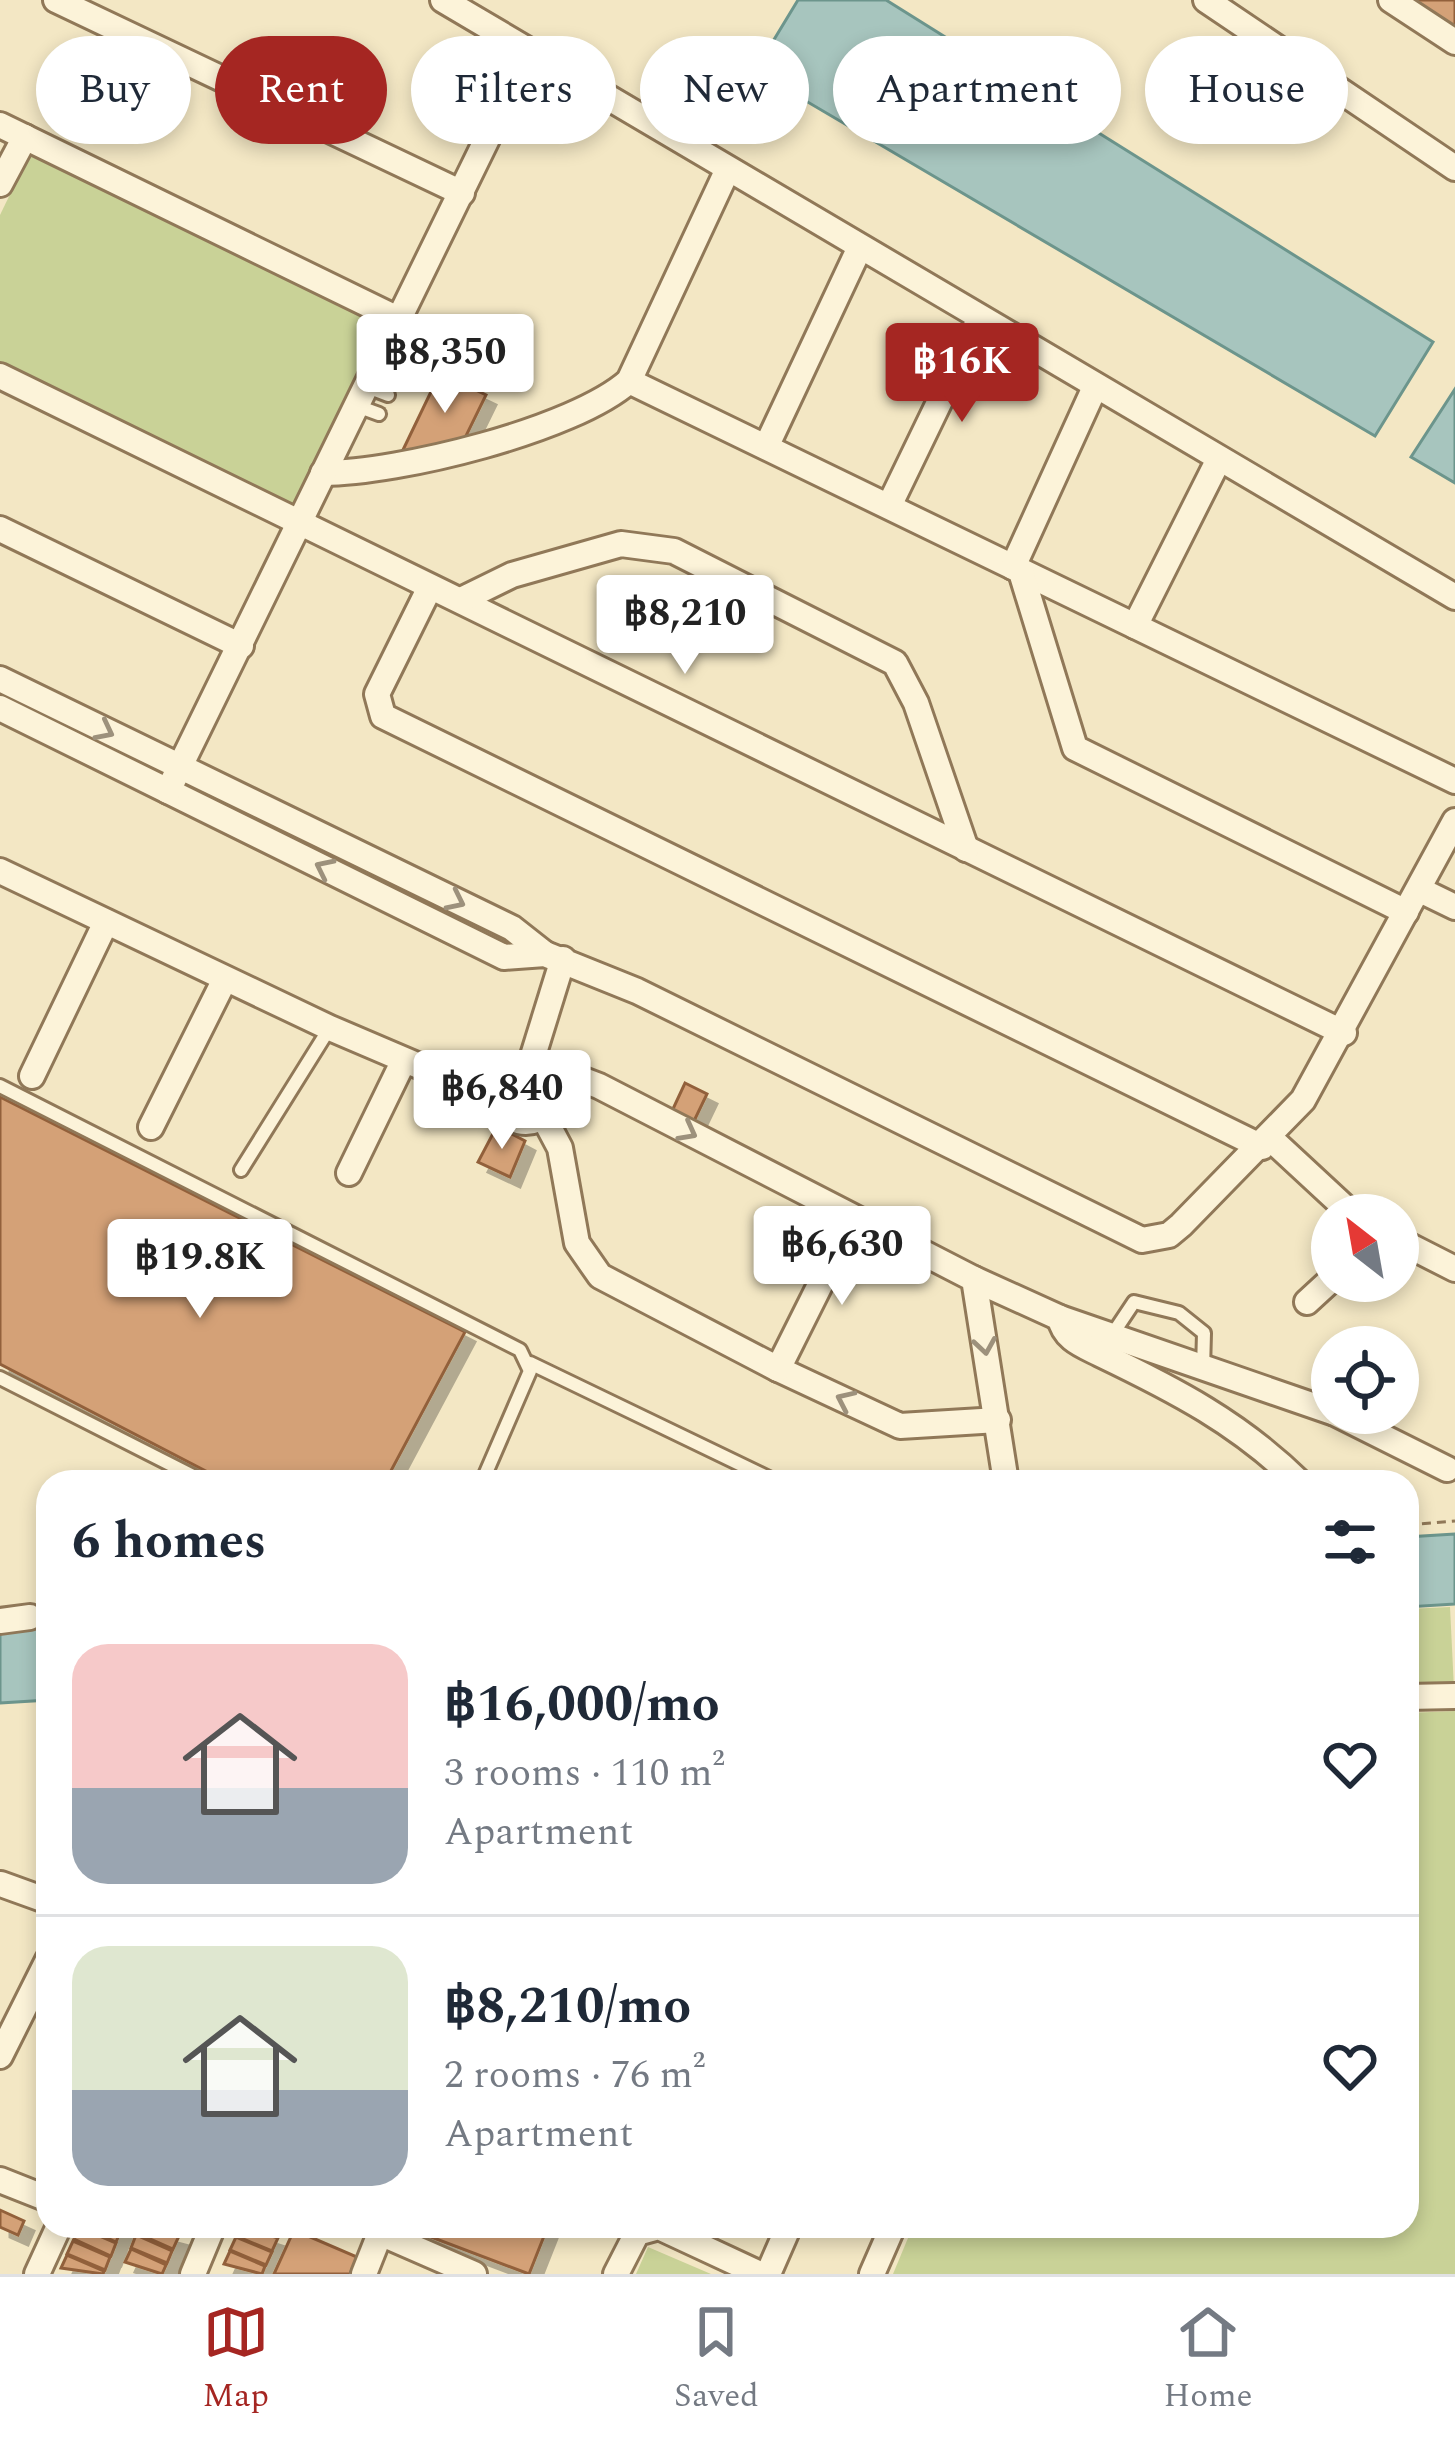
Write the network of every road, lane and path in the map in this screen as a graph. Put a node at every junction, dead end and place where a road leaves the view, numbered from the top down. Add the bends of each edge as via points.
1 (56, 0) edge
2 (442, 0) edge
3 (1206, 0) edge
4 (1391, 0) edge
5 (504, 36) edge
6 (1455, 42) edge
7 (616, 103) edge
8 (0, 125) edge
9 (25, 137) junction
10 (485, 144) edge
11 (1455, 168) edge
12 (728, 171) junction
13 (0, 184) edge
14 (462, 193) junction
15 (860, 247) junction
16 (400, 320) junction
17 (979, 320) junction
18 (0, 376) edge
19 (629, 381) junction
20 (1095, 387) junction
21 (767, 445) junction
22 (1219, 459) junction
23 (323, 473) junction
24 (890, 504) junction
25 (301, 519) junction
26 (0, 529) edge
27 (1017, 570) junction
28 (430, 586) junction
29 (1455, 597) edge
30 (461, 600) junction
31 (1136, 626) junction
32 (241, 646) junction
33 (0, 679) edge
34 (0, 708) edge
35 (174, 780) junction
36 (1455, 781) edge
37 (1455, 821) edge
38 (966, 849) junction
39 (0, 871) edge
40 (1420, 890) junction
41 (1455, 907) edge
42 (1406, 912) junction
43 (106, 922) junction
44 (554, 957) junction
45 (225, 979) junction
46 (330, 1028) junction
47 (1344, 1033) junction
48 (403, 1062) junction
49 (536, 1075) junction
50 (32, 1076) dead end
51 (0, 1086) edge
52 (501, 1101) junction
53 (543, 1116) junction
54 (151, 1127) dead end
55 (1266, 1143) junction
56 (241, 1170) dead end
57 (349, 1173) dead end
58 (1328, 1194) edge
59 (853, 1219) junction
60 (1419, 1251) edge
61 (1455, 1269) edge
62 (974, 1279) junction
63 (1311, 1298) edge
64 (1307, 1302) dead end
65 (1060, 1318) junction
66 (1111, 1336) junction
67 (530, 1364) junction
68 (1203, 1369) junction
69 (778, 1370) junction
70 (0, 1378) edge
71 (1311, 1405) edge
72 (998, 1420) junction
73 (1377, 1434) edge
74 (1447, 1469) dead end
75 (181, 1470) edge
76 (487, 1470) edge
77 (751, 1470) edge
78 (1004, 1470) edge
79 (1285, 1470) edge
80 (1455, 1521) edge
81 (1419, 1524) edge
82 (30, 1617) dead end
83 (0, 1621) edge
84 (1455, 1696) edge
85 (1419, 1697) edge
86 (1, 1884) edge
87 (36, 1897) edge
88 (36, 1984) edge
89 (0, 2056) edge
90 (0, 2180) edge
91 (36, 2194) edge
92 (54, 2238) edge
93 (208, 2238) edge
94 (379, 2238) edge
95 (399, 2238) edge
96 (636, 2238) edge
97 (707, 2238) edge
98 (783, 2238) edge
99 (888, 2238) edge
100 (37, 2274) edge
101 (193, 2274) edge
102 (364, 2274) edge
103 (474, 2274) edge
104 (616, 2274) edge
105 (764, 2274) edge
106 (872, 2274) edge

1 - 14 street
2 - 5 street
3 - 11 street
4 - 6 street
7 - 12 street
8 - 9 street
9 - 13 street
9 - 16 street
10 - 14 street
12 - 15 street
12 - 19 street
14 - 16 street
15 - 17 street
15 - 21 street
16 - 23 street via 373,401
17 - 20 street
17 - 24 street
18 - 25 street
19 - 21 street
19 - 23 street via 553,420 399,468
20 - 22 street
20 - 27 street
21 - 24 street
22 - 29 street
22 - 31 street
23 - 25 street
24 - 27 street
25 - 28 street
25 - 32 street
26 - 32 street
27 - 31 street
27 - 42 street via 1075,748
28 - 30 street
28 - 55 street via 377,694 383,716
30 - 38 street
30 - 38 street via 512,575 621,544 674,551 895,663
31 - 36 street
32 - 35 street
33 -> 35 street
34 - 35 street
35 - 44 street via 504,957
37 - 40 street
38 - 47 street
39 - 43 street
40 - 41 street
40 - 42 street
42 - 47 street
43 - 45 street
43 - 50 street
44 - 49 street
44 - 55 street via 1142,1240 1169,1235
45 - 46 street
45 - 54 street
46 - 48 street
46 - 56 lane
47 - 55 street
48 - 52 street
48 - 57 street
49 - 52 street via 508,1080
49 - 53 street via 551,1093
49 -> 59 street via 587,1080
51 - 67 lane via 514,1344
52 - 53 street via 521,1122
53 - 69 street via 560,1148 574,1231 589,1265
55 - 58 street
59 - 62 street
59 - 69 street
60 - 61 street
62 - 65 street
62 -> 72 street
63 - 64 street
65 - 66 street
65 - 79 street via 1073,1340 1224,1418
66 - 68 street
66 - 68 lane via 1134,1302 1166,1308 1204,1333
67 - 76 lane
67 - 77 lane
68 - 71 street
72 -> 69 street via 900,1426
70 - 75 lane
72 - 78 street
73 - 74 street
80 - 81 path
82 - 83 street
84 - 85 street
86 - 87 street
88 - 89 street
90 - 91 street
92 - 100 street
93 - 101 street
94 - 102 street
95 - 103 street
96 - 104 street
97 - 105 street
98 - 105 street
99 - 106 street

